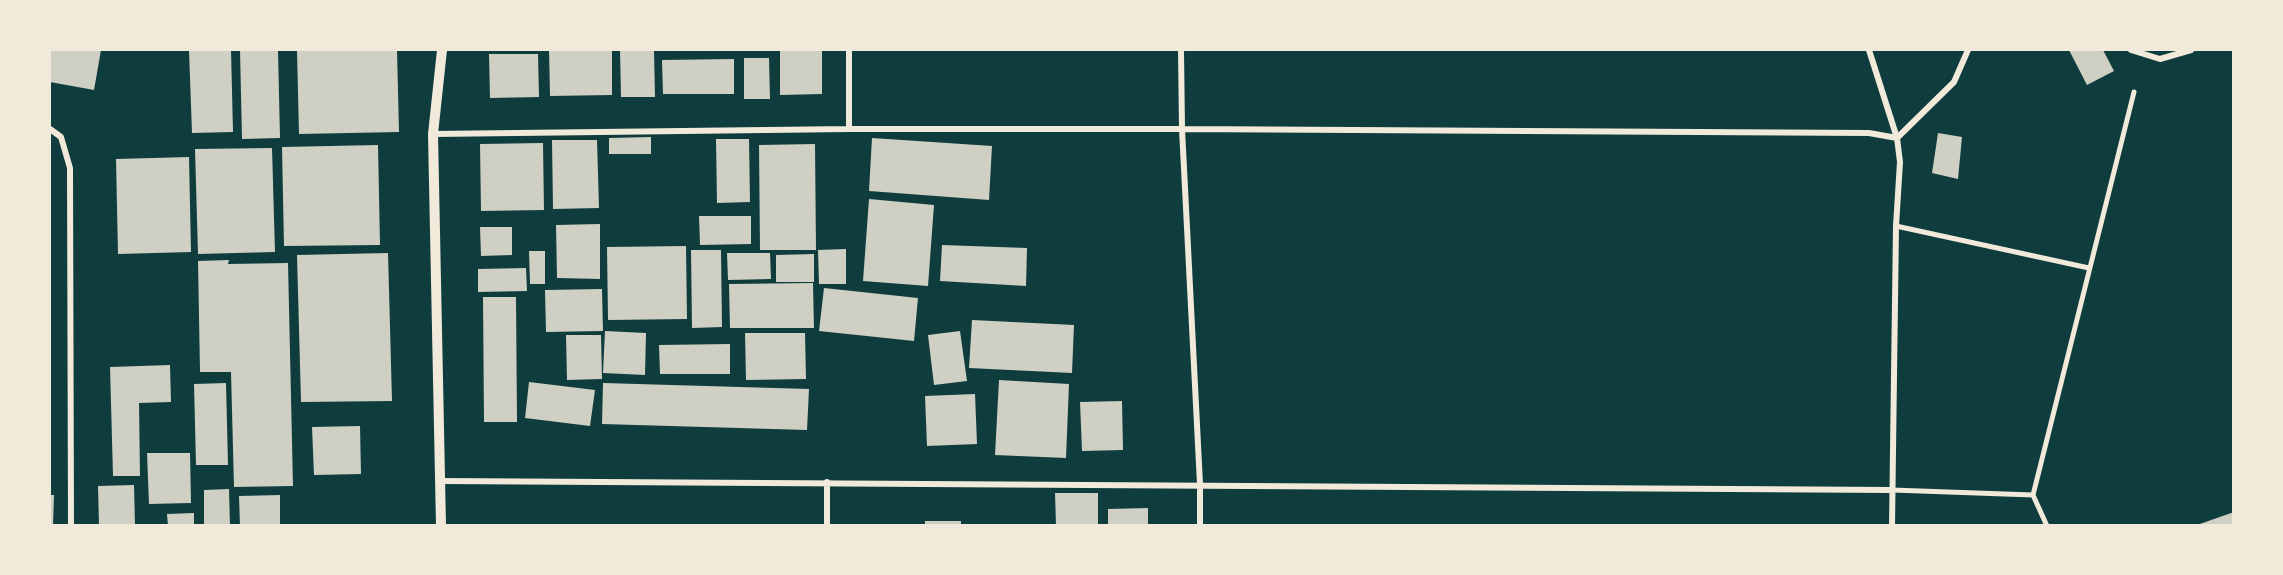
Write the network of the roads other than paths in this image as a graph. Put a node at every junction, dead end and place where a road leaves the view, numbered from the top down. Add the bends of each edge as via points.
1 (442, 50) edge
2 (849, 50) edge
3 (1181, 50) edge
4 (1869, 50) edge
5 (1968, 50) edge
6 (2131, 50) edge
7 (2191, 50) edge
8 (2134, 92) dead end
9 (50, 129) edge
10 (849, 129) junction
11 (1182, 129) junction
12 (434, 134) junction
13 (1898, 138) junction
14 (1896, 226) junction
15 (2089, 268) junction
16 (441, 481) junction
17 (827, 482) junction
18 (1200, 484) junction
19 (1892, 490) junction
20 (2033, 495) junction
21 (71, 525) edge
22 (441, 525) edge
23 (827, 525) edge
24 (1200, 525) edge
25 (1892, 525) edge
26 (2047, 525) edge

1 - 12 street
2 - 10 street
3 - 11 street
4 - 13 street
5 - 13 street via 1954,82
6 - 7 street via 2160,59
8 - 15 street
9 - 21 street via 61,137 70,168
10 - 11 street
10 - 12 street
11 - 13 street via 1857,132
11 - 18 street
12 - 16 street
13 - 14 street
14 - 15 street
14 - 19 street
15 - 20 street
16 - 17 street
16 - 22 street
17 - 18 street
17 - 23 street
18 - 19 street
18 - 24 street
19 - 20 street
19 - 25 street
20 - 26 street

